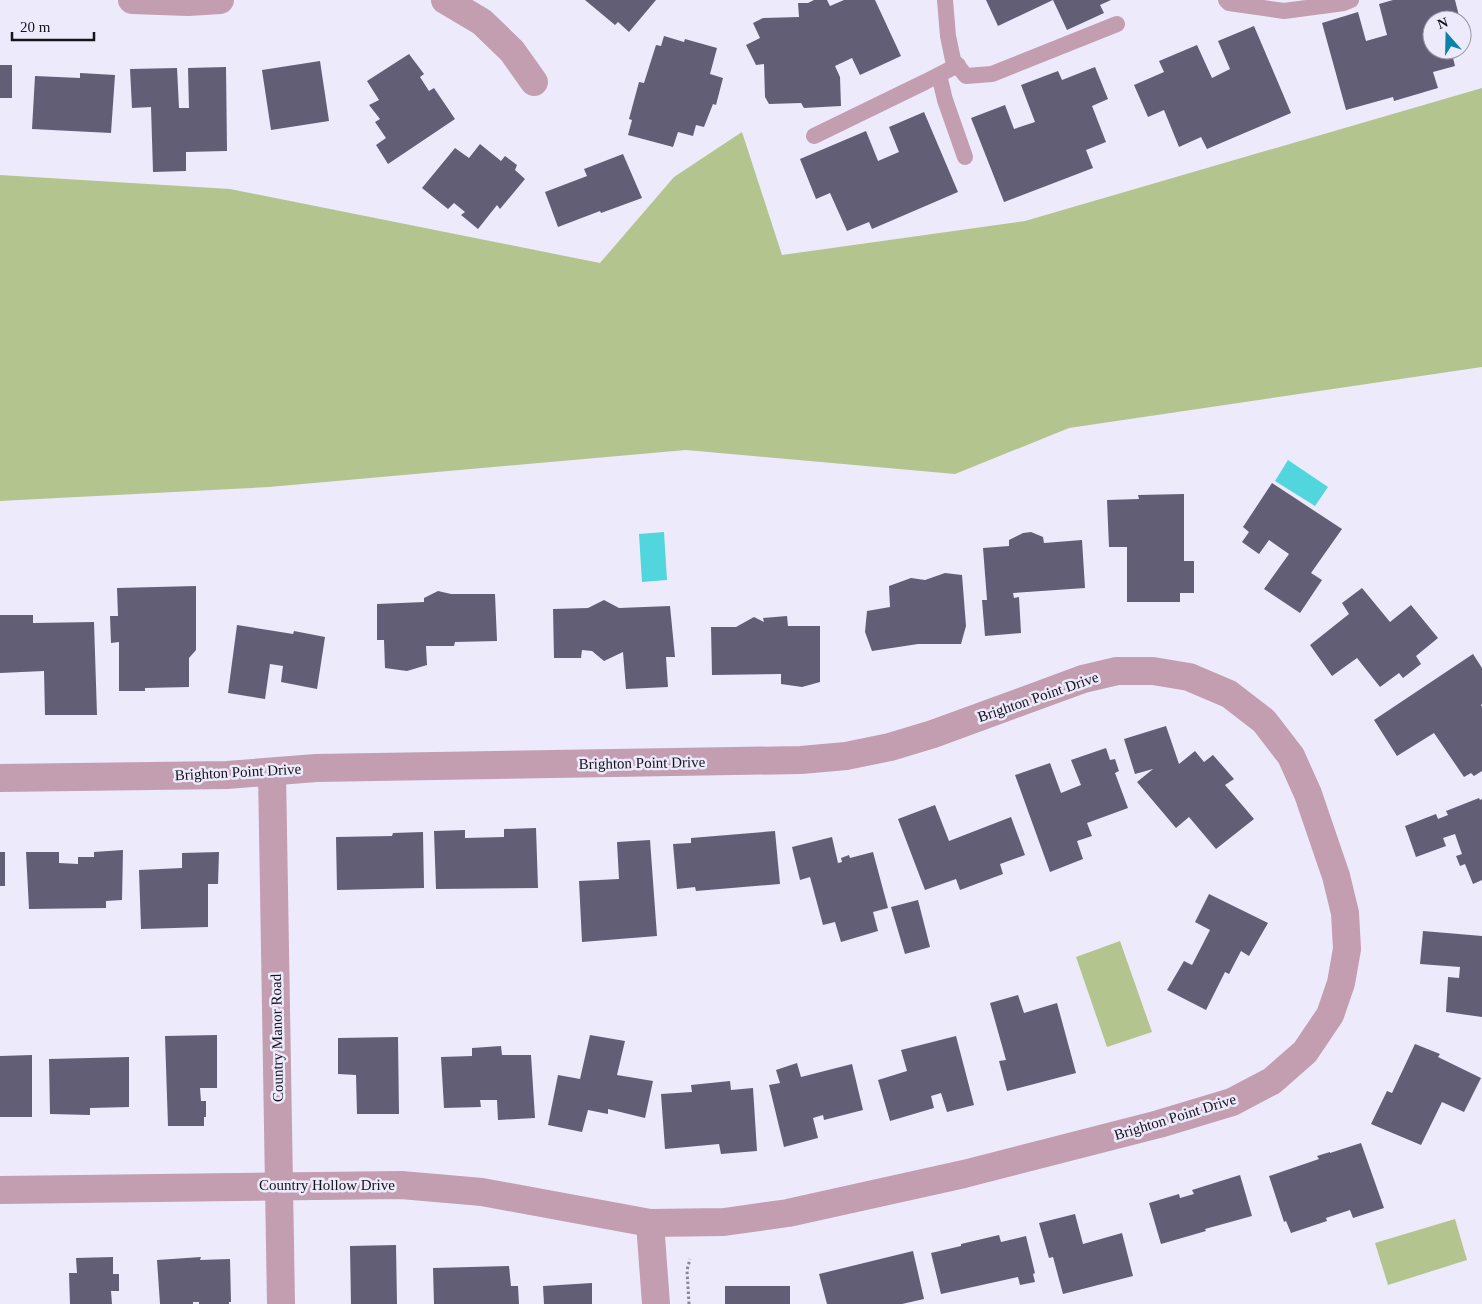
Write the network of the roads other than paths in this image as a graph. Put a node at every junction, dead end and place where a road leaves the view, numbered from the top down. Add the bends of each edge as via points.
1 (132, 0) edge
2 (220, 0) edge
3 (445, 0) edge
4 (946, 0) edge
5 (1226, 0) edge
6 (1351, 0) edge
7 (1117, 24) dead end
8 (958, 65) junction
9 (939, 75) junction
10 (534, 82) dead end
11 (814, 136) dead end
12 (965, 157) dead end
13 (272, 772) junction
14 (0, 778) edge
15 (279, 1186) junction
16 (0, 1190) edge
17 (650, 1224) junction
18 (281, 1304) edge
19 (656, 1304) edge

1 - 2 street
3 - 10 street via 482,22 512,50
4 - 8 lane via 948,36 953,60
5 - 6 lane via 1284,11
7 - 8 lane via 992,74 966,76
8 - 9 lane
9 - 11 lane
9 - 12 lane
13 - 14 street, Brighton Point Drive
13 - 15 street, Country Manor Road
13 - 17 street, Brighton Point Drive via 316,768 791,760 846,756 933,734 1083,679 1117,671 1153,671 1189,677 1229,694 1264,721 1290,756 1308,794 1336,876 1345,913 1347,949 1342,982 1330,1015 1305,1052 1272,1081 1232,1102 964,1174 788,1213 724,1222
15 - 16 street, Country Hollow Drive
15 - 17 street, Country Hollow Drive via 401,1185 482,1192
15 - 18 street, Country Manor Road
17 - 19 street

